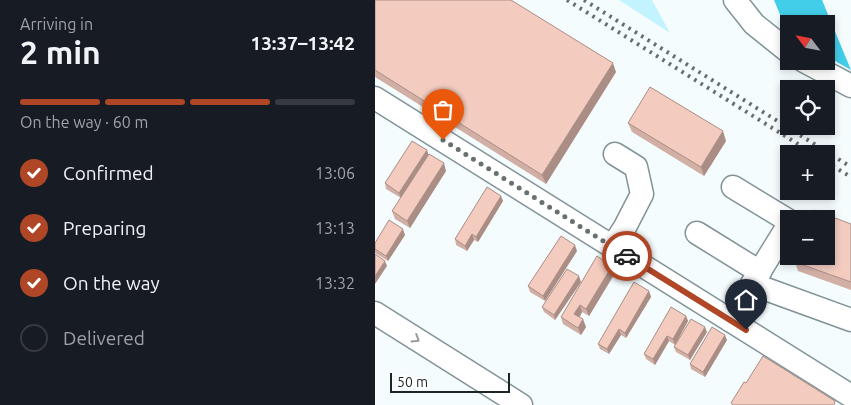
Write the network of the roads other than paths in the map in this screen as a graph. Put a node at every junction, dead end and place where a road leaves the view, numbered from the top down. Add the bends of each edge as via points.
1 (735, 0) edge
2 (780, 45) edge
3 (821, 70) edge
4 (851, 86) edge
5 (375, 98) edge
6 (615, 154) dead end
7 (733, 187) dead end
8 (780, 216) edge
9 (697, 233) dead end
10 (780, 237) edge
11 (612, 247) junction
12 (756, 278) junction
13 (375, 313) edge
14 (851, 320) edge
15 (731, 321) junction
16 (851, 396) edge
17 (521, 405) edge

1 - 2 street via 754,24
3 - 4 street
5 - 11 street
6 - 11 street via 636,166 642,194
7 - 8 street
9 - 12 street
10 - 12 street
11 - 15 street
12 - 14 street
12 - 15 street
13 -> 17 street
15 - 16 street

